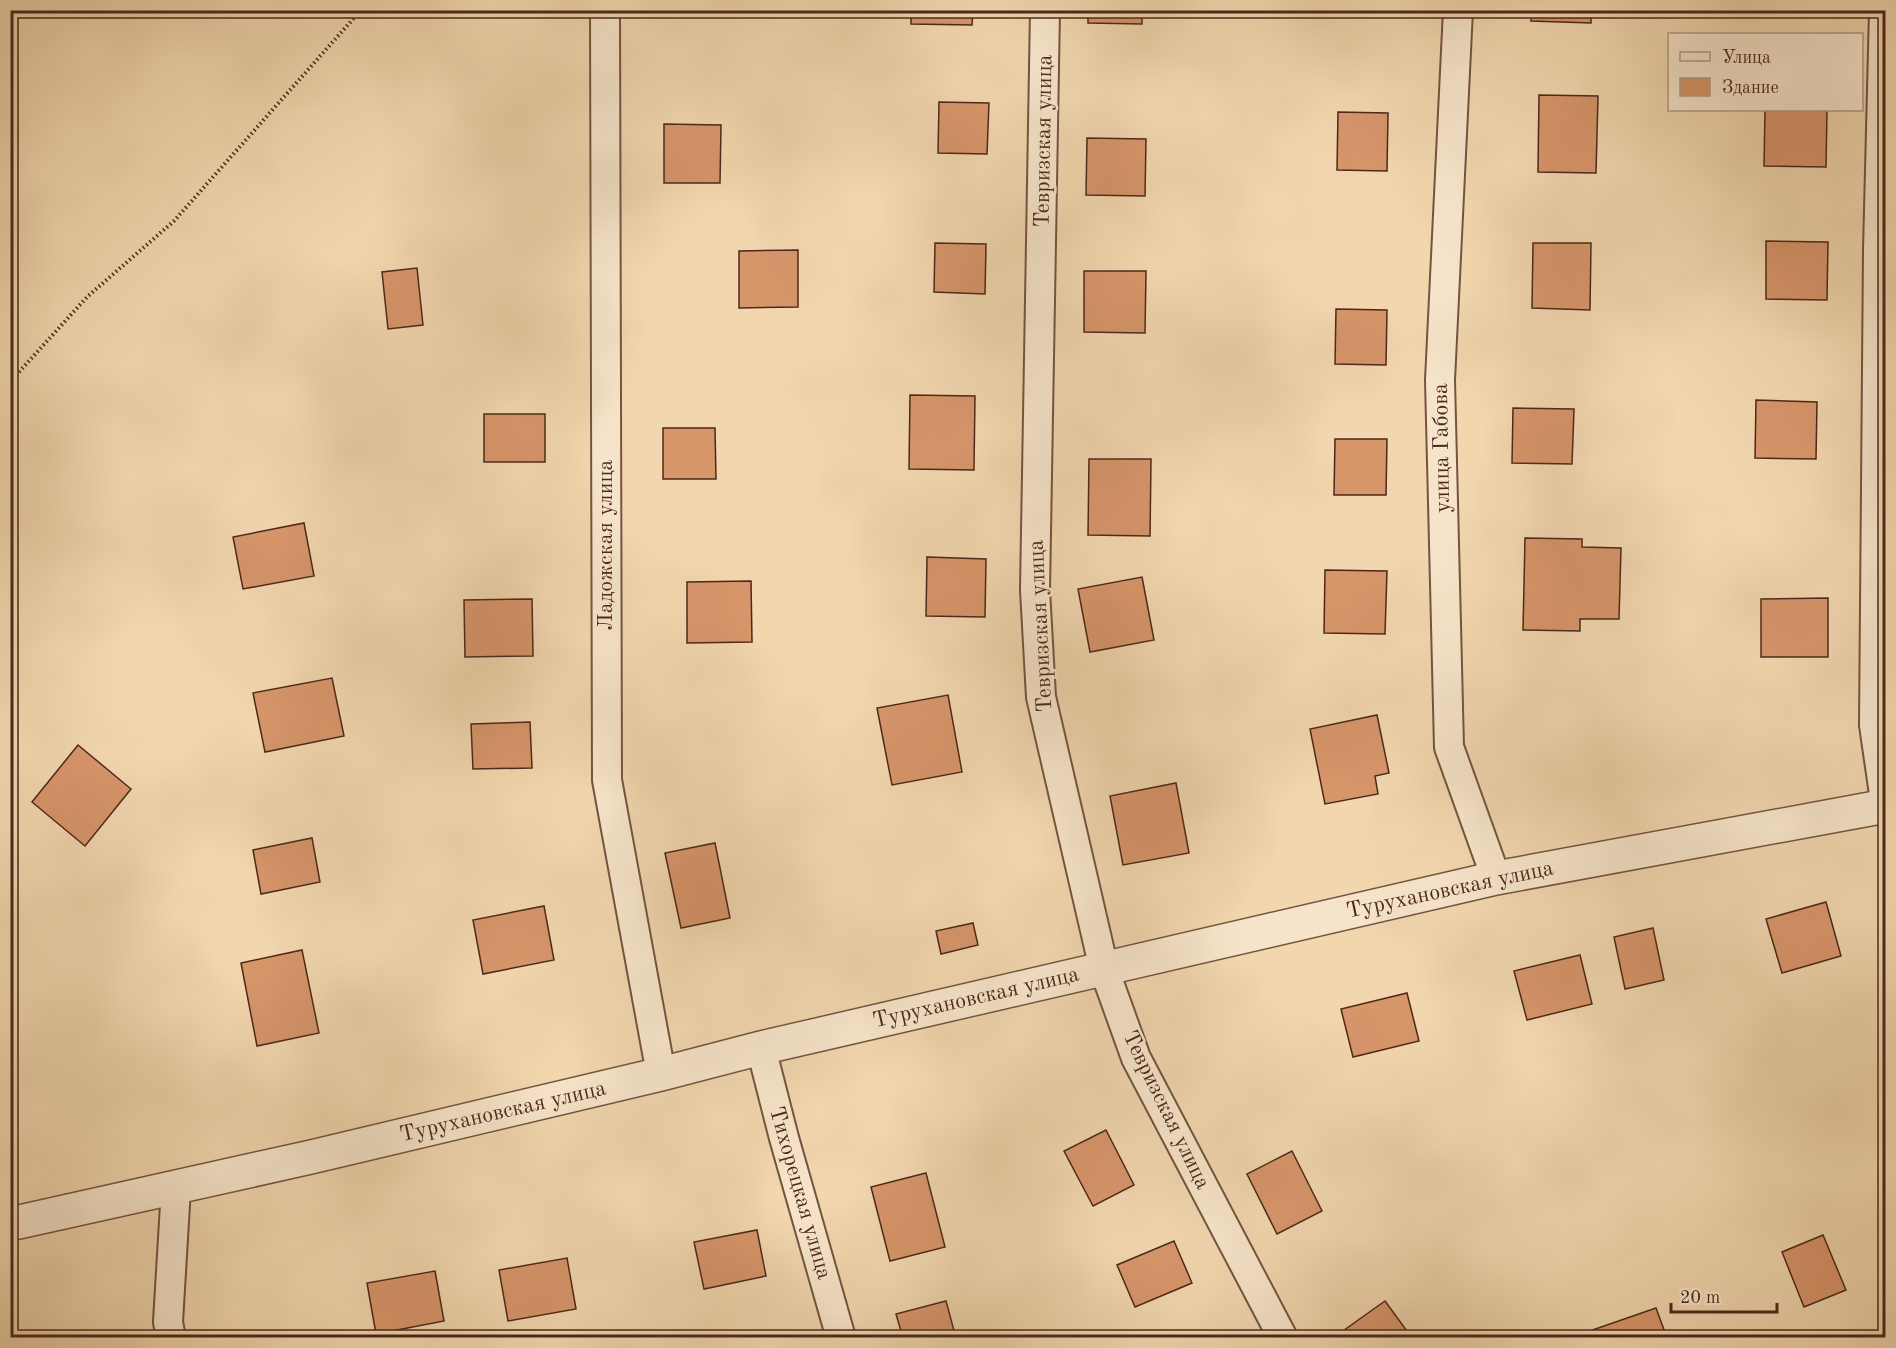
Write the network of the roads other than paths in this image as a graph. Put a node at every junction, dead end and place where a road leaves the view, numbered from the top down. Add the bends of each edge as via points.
1 (605, 10) edge
2 (1046, 10) edge
3 (1458, 10) edge
4 (1884, 10) edge
5 (1885, 807) edge
6 (1496, 878) junction
7 (1104, 969) junction
8 (760, 1048) junction
9 (661, 1074) junction
10 (176, 1188) junction
11 (10, 1224) edge
12 (171, 1338) edge
13 (841, 1338) edge
14 (1282, 1338) edge

1 - 9 street, Ладожская улица via 607,780
2 - 7 street, Тевризская улица via 1035,590 1041,697
3 - 6 street, улица Габова via 1440,380 1449,747
4 - 5 street via 1874,724
5 - 6 street, Турухановская улица
6 - 7 street, Турухановская улица
7 - 8 street, Турухановская улица
7 - 14 street, Тевризская улица via 1136,1058
8 - 9 street, Турухановская улица
8 - 13 street, Тихорецкая улица
9 - 10 street, Турухановская улица
10 - 11 street, Турухановская улица
10 - 12 street via 168,1322

